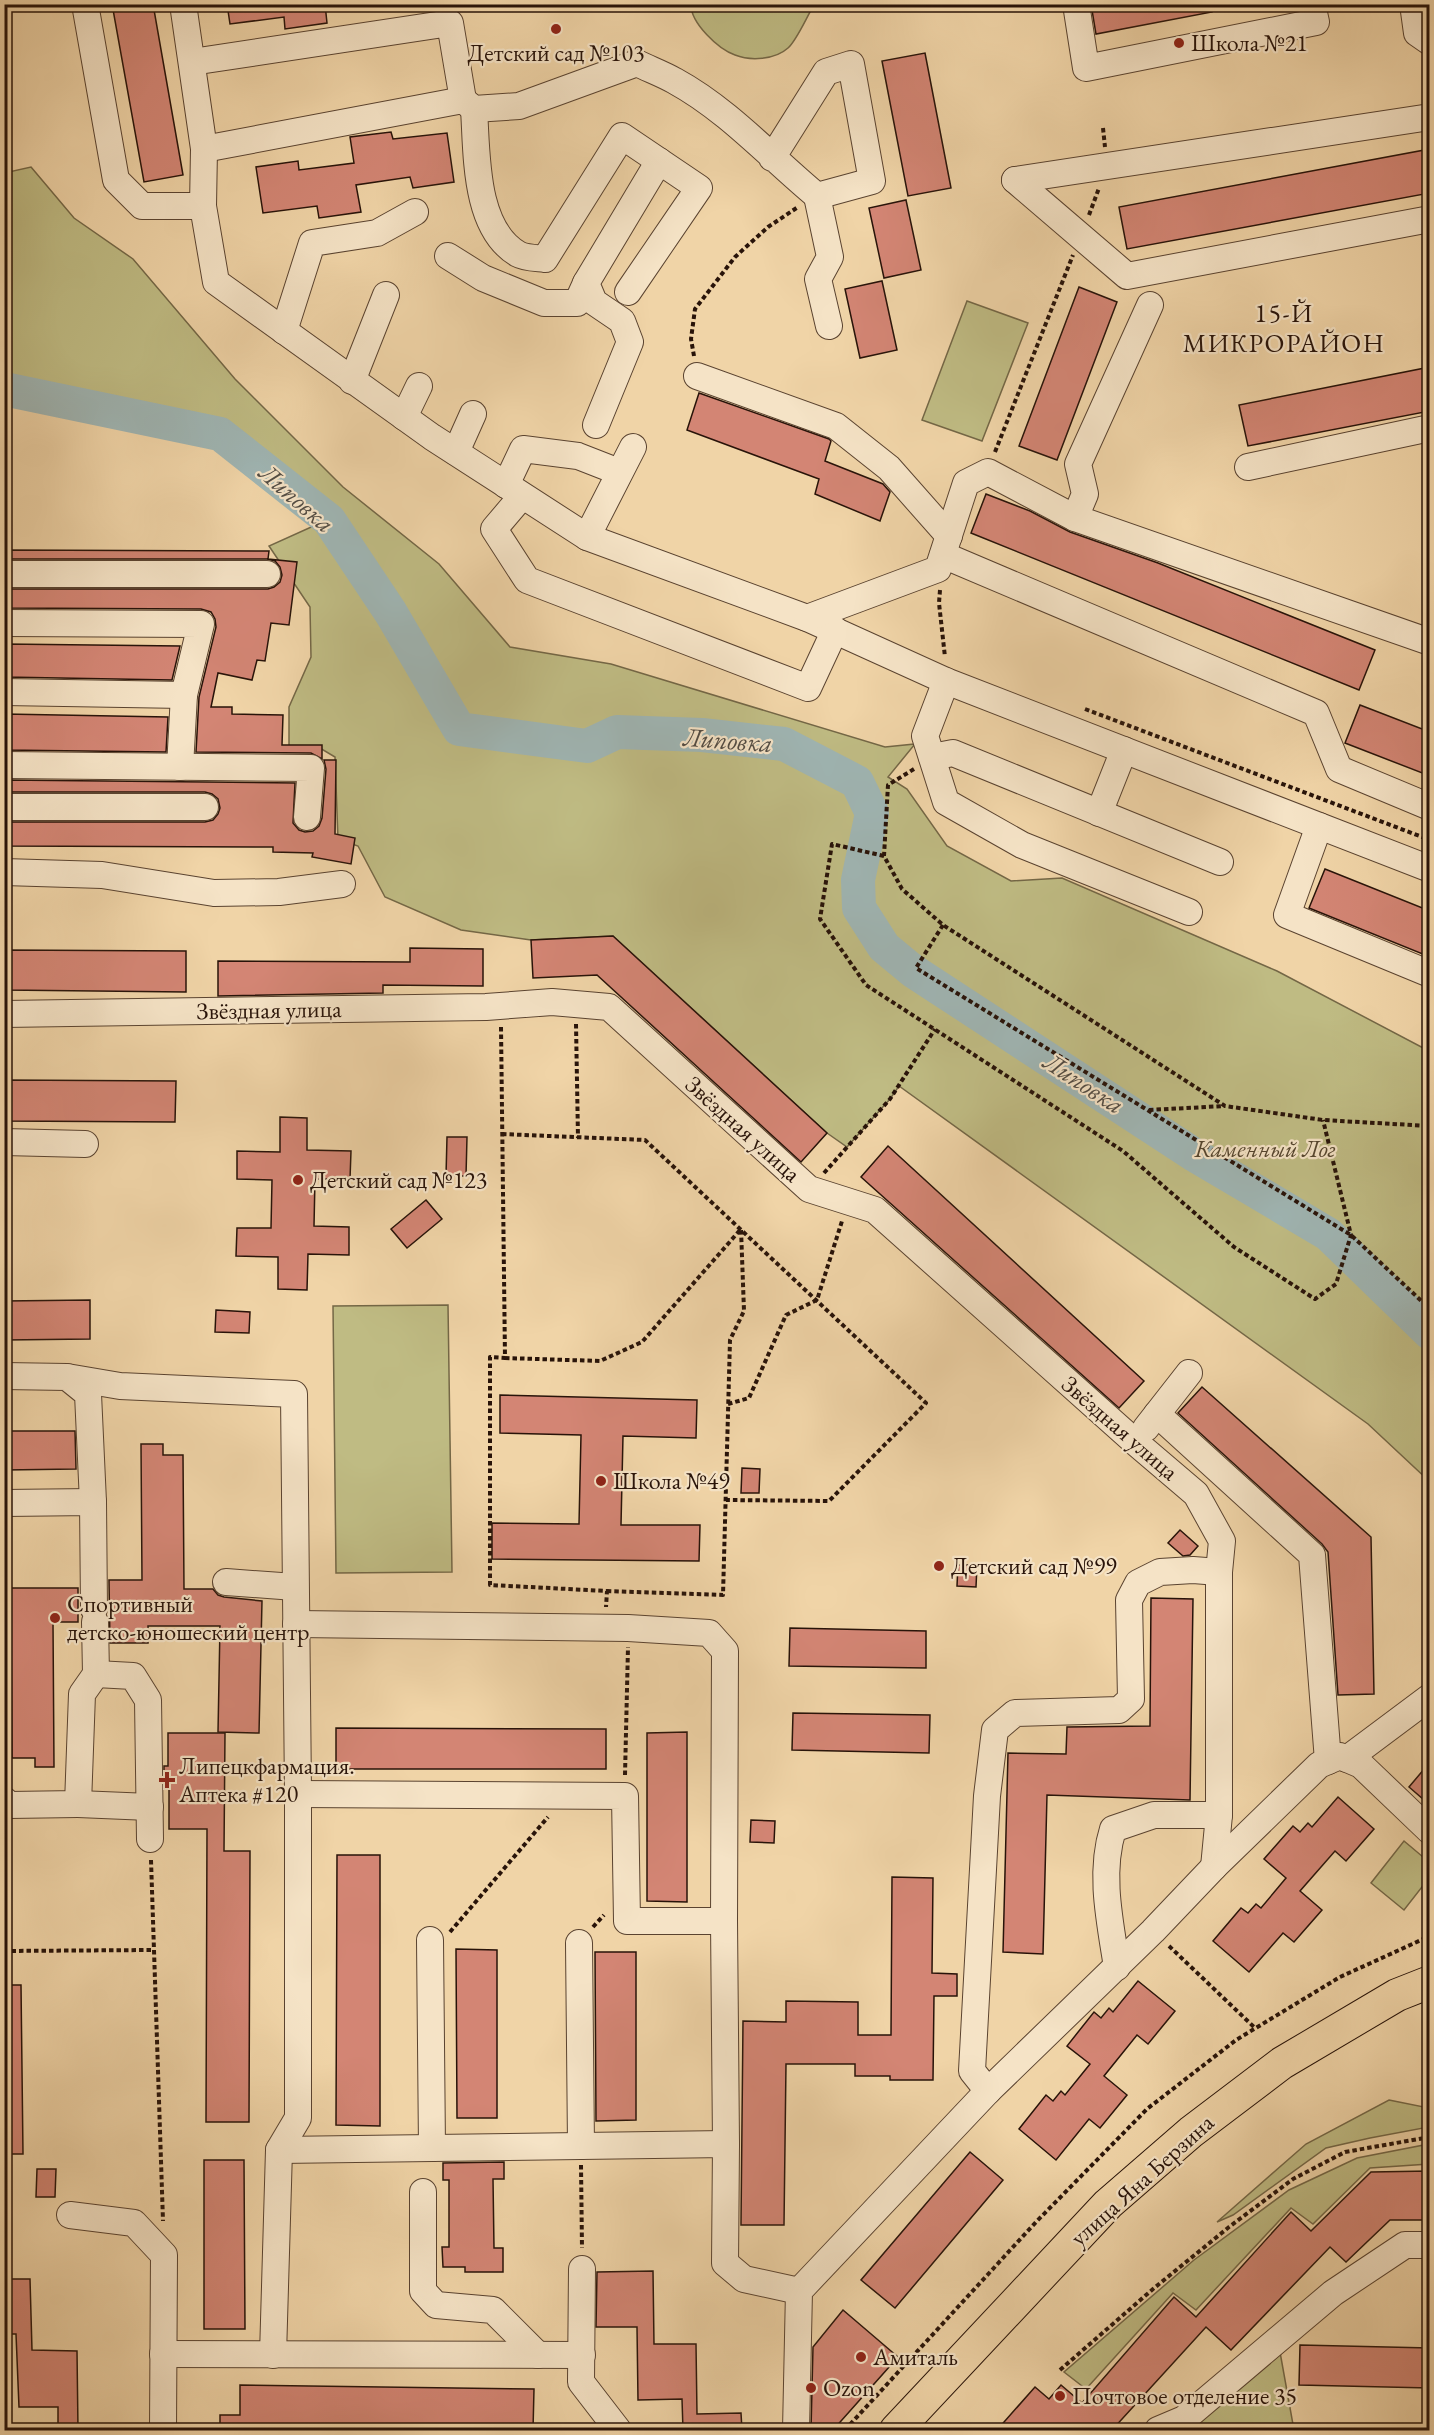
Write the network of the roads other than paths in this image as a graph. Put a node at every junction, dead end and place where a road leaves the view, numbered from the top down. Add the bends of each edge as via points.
1 (85, 4) edge
2 (183, 4) edge
3 (1076, 4) edge
4 (1312, 4) edge
5 (1413, 4) edge
6 (448, 14) edge
7 (1430, 42) edge
8 (192, 62) junction
9 (468, 105) junction
10 (1430, 117) edge
11 (204, 149) junction
12 (772, 158) junction
13 (659, 161) junction
14 (817, 196) junction
15 (203, 206) junction
16 (415, 212) dead end
17 (1430, 219) edge
18 (448, 255) dead end
19 (586, 283) junction
20 (628, 292) dead end
21 (386, 295) dead end
22 (1150, 306) dead end
23 (829, 326) dead end
24 (284, 331) junction
25 (697, 376) road end
26 (352, 381) junction
27 (419, 386) dead end
28 (473, 414) dead end
29 (404, 417) junction
30 (596, 425) dead end
31 (1430, 428) edge
32 (633, 447) dead end
33 (456, 452) junction
34 (1248, 467) dead end
35 (619, 472) junction
36 (514, 491) junction
37 (1075, 518) junction
38 (587, 537) junction
39 (946, 545) junction
40 (4, 574) edge
41 (267, 574) dead end
42 (807, 618) junction
43 (4, 623) edge
44 (834, 630) junction
45 (1430, 642) edge
46 (951, 670) junction
47 (4, 692) edge
48 (184, 695) junction
49 (1124, 750) junction
50 (932, 757) junction
51 (4, 765) edge
52 (180, 766) junction
53 (4, 807) edge
54 (205, 807) dead end
55 (1430, 807) edge
56 (1099, 813) junction
57 (308, 817) dead end
58 (1319, 826) junction
59 (1220, 862) dead end
60 (1430, 869) edge
61 (4, 873) edge
62 (342, 884) dead end
63 (1189, 912) dead end
64 (1430, 974) edge
65 (4, 1014) edge
66 (4, 1142) edge
67 (85, 1144) dead end
68 (1189, 1373) dead end
69 (4, 1376) edge
70 (67, 1377) junction
71 (1157, 1414) junction
72 (1135, 1442) junction
73 (93, 1502) junction
74 (4, 1503) edge
75 (1219, 1572) junction
76 (226, 1582) dead end
77 (295, 1587) junction
78 (296, 1624) junction
79 (96, 1674) junction
80 (1430, 1697) edge
81 (1337, 1760) junction
82 (298, 1794) junction
83 (4, 1800) edge
84 (78, 1804) junction
85 (150, 1807) junction
86 (1219, 1815) junction
87 (1430, 1831) edge
88 (150, 1839) road end
89 (1214, 1867) junction
90 (724, 1921) junction
91 (579, 1943) dead end
92 (430, 1948) road end
93 (1117, 1967) junction
94 (1430, 1982) edge
95 (988, 2091) junction
96 (726, 2144) junction
97 (581, 2146) junction
98 (432, 2148) junction
99 (279, 2150) junction
100 (423, 2192) dead end
101 (70, 2215) dead end
102 (1430, 2245) edge
103 (582, 2269) road end
104 (799, 2291) junction
105 (163, 2354) junction
106 (273, 2355) junction
107 (538, 2355) junction
108 (582, 2355) junction
109 (908, 2426) edge
110 (163, 2430) edge
111 (618, 2430) edge
112 (796, 2430) edge
113 (1158, 2430) edge

1 - 15 street via 116,180 142,206
2 - 8 street
3 - 4 street via 1086,68 1316,22
5 - 7 street via 1417,33
6 - 8 street
6 - 9 street
8 - 11 street
9 - 11 street
9 - 12 street via 519,106 637,63 675,81 718,110
9 - 13 street via 480,193 498,237 519,255 545,259 622,136
10 - 17 street via 1015,180 1127,276
11 - 15 street
12 - 14 street
12 - 14 street via 826,72 851,64 872,181
13 - 19 street
13 - 20 street via 699,188
14 - 23 street via 830,257 818,279
15 - 24 street via 216,282
16 - 24 street via 377,233 312,243
18 - 19 street via 483,278 544,303 577,303
19 - 30 street via 594,302 622,321 630,342
21 - 26 street
22 - 37 street via 1078,464 1085,494
24 - 26 street
25 - 39 street via 836,426 889,468
26 - 29 street
27 - 29 street
28 - 33 street
29 - 33 street
31 - 34 street
32 - 35 street
33 - 36 street
35 - 36 street via 578,456 523,449
35 - 38 street
36 - 38 street
36 - 44 street via 494,529 527,580 808,688
37 - 39 street via 988,472 966,483
37 - 45 street
38 - 42 street
39 - 42 street via 938,569
39 - 55 street via 1316,713 1339,769
40 - 41 street
42 - 44 street
43 - 48 street via 201,624
44 - 46 street
46 - 49 street
46 - 50 street via 925,736
47 - 48 street
48 - 52 street
49 - 56 street
49 - 58 street
50 - 56 street via 953,753
50 - 63 street via 946,802 1022,845
51 - 52 street
52 - 57 street via 311,768
53 - 54 street
56 - 59 street
58 - 60 street
58 - 64 street via 1287,915
61 - 62 street via 102,875 214,893 279,892
65 - 72 street, Звёздная улица via 552,1002 609,1007 809,1189 874,1210
66 - 67 street
68 - 71 street
69 - 70 street
70 - 73 street via 88,1394
70 - 77 street via 120,1386 294,1394
71 - 72 street
71 - 81 street via 1312,1554
72 - 75 street, Звёздная улица via 1196,1494 1222,1541
73 - 74 street
73 - 79 street
75 - 86 street, Звёздная улица
75 - 95 street via 1160,1572 1138,1583 1129,1600 1131,1699 1119,1710 1014,1713 995,1730 987,1796 972,2071
76 - 77 street
77 - 78 street
78 - 82 street
78 - 90 street via 628,1628 709,1633 725,1651
79 - 84 street via 82,1694
79 - 85 street via 133,1676 148,1700
80 - 81 street
81 - 87 street via 1361,1765
81 - 89 street via 1319,1765
82 - 90 street via 625,1796 627,1921
82 - 99 street via 298,2118
83 - 84 street via 9,1805
84 - 85 street
85 - 88 street
86 - 89 street, Звёздная улица
86 - 93 street via 1155,1815 1113,1829 1107,1897
89 - 93 street
90 - 96 street
91 - 97 street
92 - 98 street
93 - 95 street
94 - 109 main road, улица Яна Берзина via 1397,1995 1282,2062 1191,2132 1108,2204
95 - 104 street
96 - 97 street
96 - 104 street via 725,2263 744,2279
97 - 98 street
98 - 99 street
99 - 106 street
100 - 107 street via 423,2290 436,2305 493,2310
101 - 105 street via 134,2223 164,2255
102 - 113 street via 1405,2245 1334,2293 1184,2419
103 - 108 street
104 - 112 street
105 - 106 street
105 - 110 street
106 - 107 street
107 - 108 street
108 - 111 street via 581,2382

